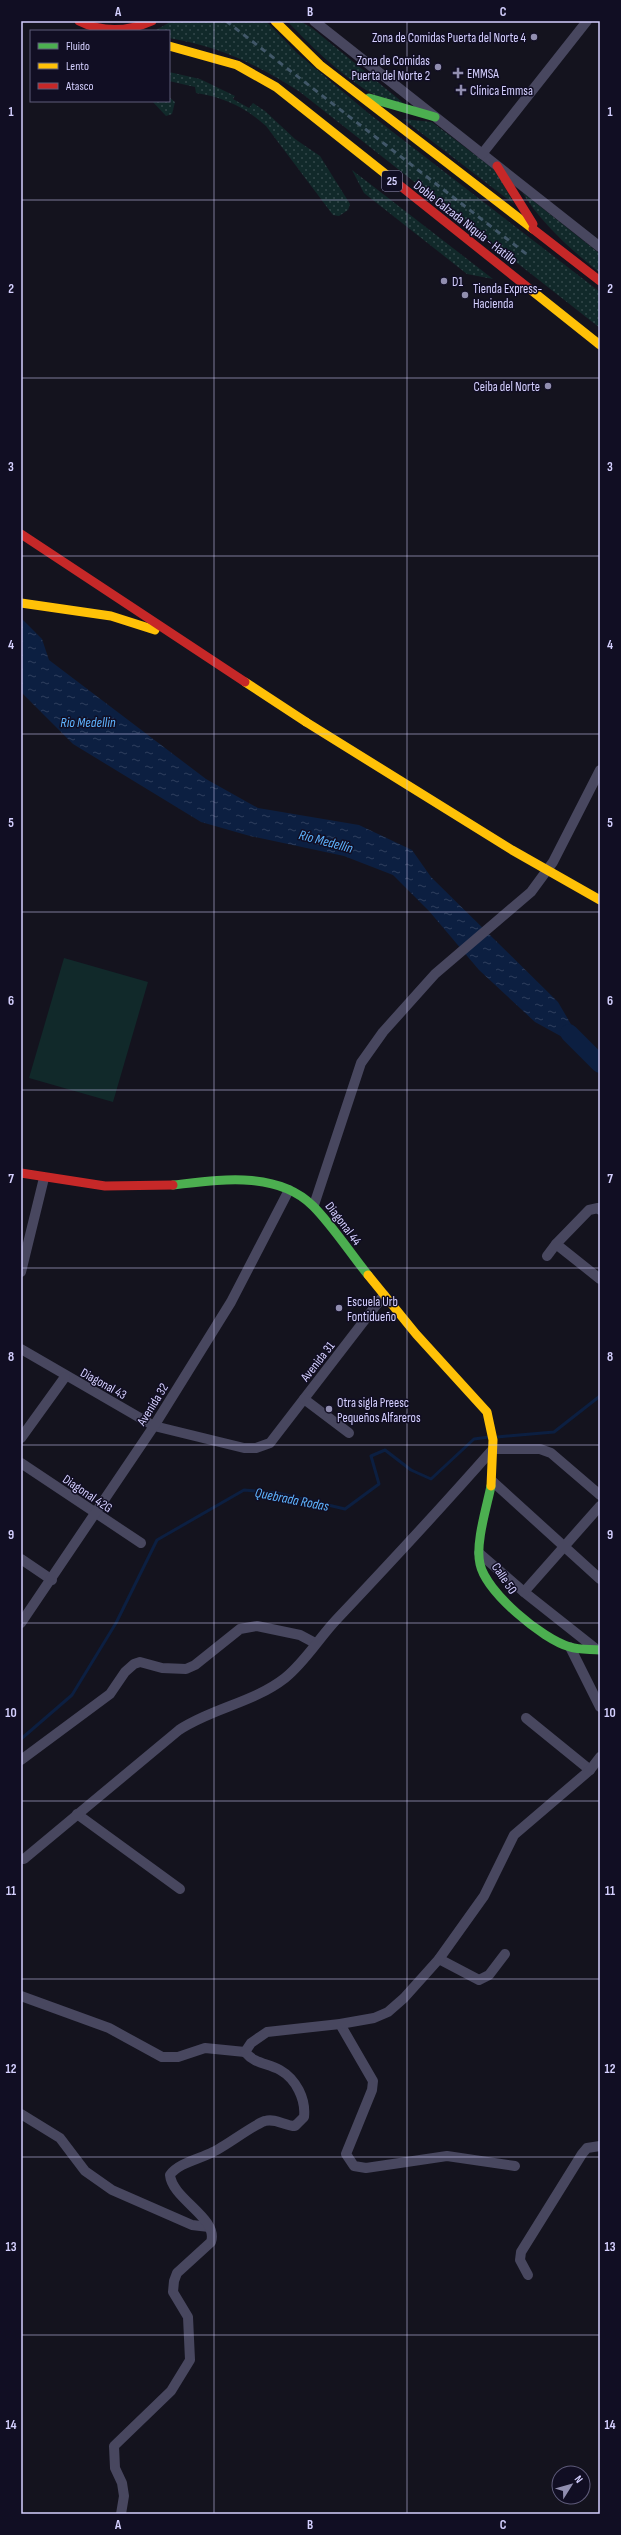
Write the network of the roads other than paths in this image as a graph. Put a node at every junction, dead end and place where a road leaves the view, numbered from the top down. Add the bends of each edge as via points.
1 (79, 21) edge
2 (152, 21) edge
3 (275, 21) edge
4 (314, 21) edge
5 (587, 21) edge
6 (102, 30) edge
7 (170, 46) edge
8 (360, 96) junction
9 (435, 118) junction
10 (482, 154) junction
11 (497, 166) junction
12 (539, 233) junction
13 (600, 247) edge
14 (600, 281) edge
15 (600, 345) edge
16 (21, 534) edge
17 (21, 603) edge
18 (175, 636) junction
19 (600, 770) edge
20 (600, 900) edge
21 (21, 1173) edge
22 (44, 1178) junction
23 (289, 1190) junction
24 (314, 1205) junction
25 (599, 1209) edge
26 (556, 1244) junction
27 (547, 1256) dead end
28 (21, 1272) edge
29 (600, 1279) edge
30 (384, 1295) junction
31 (21, 1349) edge
32 (66, 1377) junction
33 (304, 1399) junction
34 (487, 1412) joint
35 (154, 1426) junction
36 (349, 1433) dead end
37 (21, 1438) edge
38 (270, 1443) joint
39 (493, 1445) junction
40 (21, 1463) edge
41 (492, 1481) junction
42 (600, 1495) edge
43 (600, 1506) edge
44 (95, 1513) junction
45 (141, 1542) dead end
46 (564, 1547) junction
47 (479, 1552) junction
48 (21, 1559) edge
49 (600, 1579) edge
50 (52, 1580) junction
51 (524, 1592) junction
52 (35, 1605) junction
53 (21, 1613) edge
54 (21, 1623) edge
55 (315, 1643) junction
56 (570, 1647) junction
57 (598, 1650) edge
58 (600, 1707) edge
59 (526, 1718) dead end
60 (600, 1757) edge
61 (21, 1760) edge
62 (590, 1770) junction
63 (77, 1814) junction
64 (24, 1859) dead end
65 (180, 1889) dead end
66 (505, 1954) dead end
67 (439, 1959) junction
68 (21, 1996) edge
69 (340, 2024) junction
70 (245, 2052) junction
71 (22, 2115) edge
72 (600, 2146) edge
73 (515, 2166) dead end
74 (209, 2227) junction
75 (528, 2274) dead end
76 (121, 2514) edge

1 - 6 main road
2 - 6 main road via 128,29
3 - 8 main road via 320,65
4 - 9 street
5 - 10 street
7 - 15 main road, Doble Calzada Niquia - Hatillo / 25 via 237,65 276,87
8 - 9 main road
8 - 12 main road
9 - 10 street
10 - 11 street
11 - 12 main road
11 - 13 street
12 - 14 main road
16 - 18 main road
17 - 18 main road via 90,612
18 - 20 main road, bridge via 306,722 512,850
19 - 24 street via 553,862 531,892 435,974 383,1032 361,1064
21 - 22 main road, Diagonal 44
22 - 23 main road, Diagonal 44 via 134,1187 231,1179 268,1181
22 - 28 street
23 - 24 main road, Diagonal 44
23 - 35 street, Avenida 32 via 231,1302
24 - 30 main road, Diagonal 44
25 - 26 street via 589,1210
26 - 27 street
26 - 29 street
30 - 33 street, Avenida 31
30 - 34 main road, Diagonal 44
31 - 32 street, Diagonal 43
32 - 35 street, Diagonal 43
32 - 37 street
33 - 36 street
33 - 38 street, Avenida 31
34 - 39 main road, Calle 50
35 - 38 street, Diagonal 43 via 244,1448 256,1448
35 - 44 street, Avenida 32
39 - 41 main road, Calle 50
39 - 42 street via 540,1449 551,1453
39 - 55 street via 439,1511
40 - 44 street, Diagonal 42G
41 - 46 street
41 - 47 main road, Calle 50
43 - 46 street
44 - 45 street, Diagonal 42G
44 - 50 street, Avenida 32
46 - 49 street
46 - 51 street
47 - 51 street
47 - 56 main road, Calle 50 via 480,1565 505,1603 544,1635
48 - 50 street
50 - 52 street, Avenida 32
51 - 57 street
52 - 53 street
52 - 54 street, Avenida 32
55 - 61 street via 300,1635 257,1626 240,1629 195,1666 186,1669 162,1668 140,1662 134,1664 125,1672 110,1694
55 - 63 street via 285,1678 258,1696 197,1718
56 - 57 main road, Calle 50
56 - 58 street
59 - 62 street
60 - 62 street
62 - 67 street via 514,1835 484,1896
63 - 64 street
63 - 65 street
66 - 67 street via 489,1975 478,1980
67 - 69 street via 388,2012 374,2018
68 - 70 street via 109,2028 162,2057 178,2057 205,2048
69 - 70 street via 267,2032 251,2043
69 - 73 street via 373,2081 372,2090 346,2154 350,2163 366,2168 447,2156
70 - 74 street via 258,2063 287,2074 302,2096 304,2117 295,2126 286,2126 274,2120 261,2122 228,2145 173,2170 170,2175 176,2190
71 - 74 street via 60,2138 85,2171 112,2190 192,2225
72 - 75 street via 588,2148 582,2154 521,2252 520,2260
74 - 76 street via 213,2237 211,2242 177,2273 174,2281 173,2292 188,2317 190,2360 172,2391 114,2446 115,2468 122,2482 124,2496

